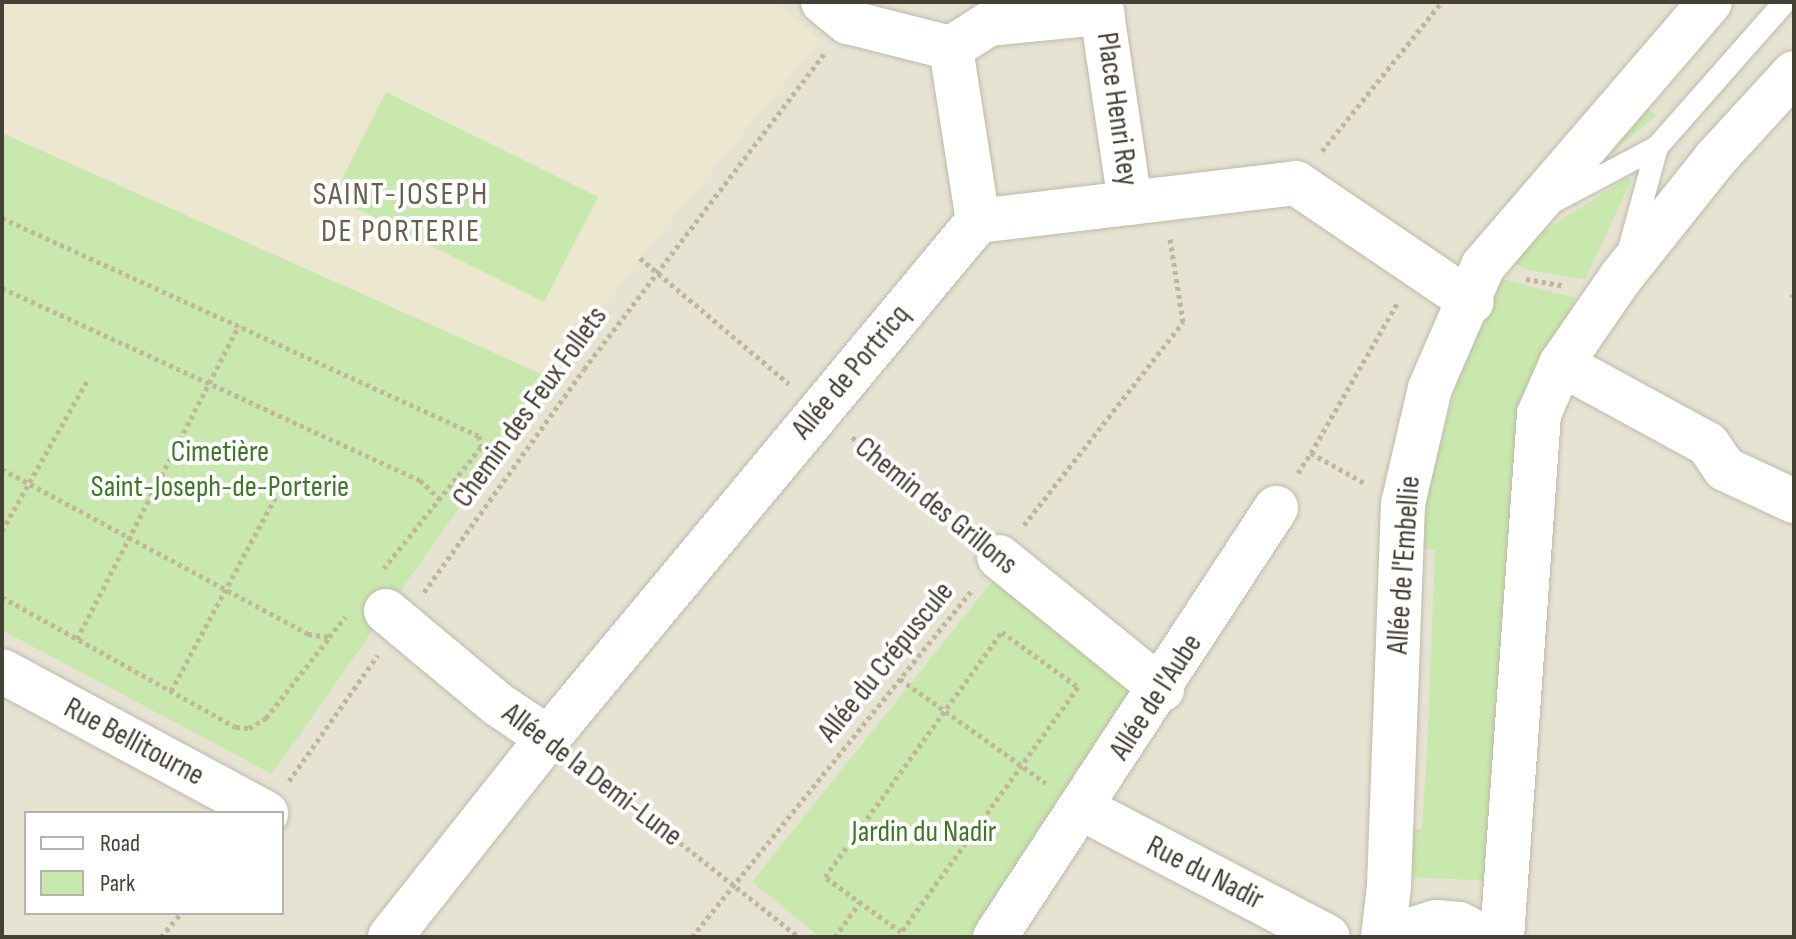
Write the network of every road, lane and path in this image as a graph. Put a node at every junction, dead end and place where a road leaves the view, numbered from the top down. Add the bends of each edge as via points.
1 (823, 2) edge
2 (1442, 2) edge
3 (1710, 2) edge
4 (1785, 2) edge
5 (1108, 7) edge
6 (829, 47) dead end
7 (951, 48) junction
8 (1794, 73) edge
9 (1657, 147) junction
10 (1296, 183) junction
11 (1147, 200) junction
12 (2, 218) edge
13 (1522, 218) junction
14 (978, 221) junction
15 (640, 258) dead end
16 (1420, 264) junction
17 (658, 270) junction
18 (1477, 284) junction
19 (1613, 288) junction
20 (3, 291) edge
21 (239, 325) junction
22 (1561, 364) junction
23 (87, 381) dead end
24 (209, 383) junction
25 (819, 410) junction
26 (1311, 453) junction
27 (2, 469) edge
28 (29, 484) junction
29 (276, 496) dead end
30 (440, 499) junction
31 (1794, 501) edge
32 (1403, 504) junction
33 (1276, 508) joint
34 (2, 531) edge
35 (129, 538) junction
36 (999, 557) junction
37 (225, 590) junction
38 (2, 597) edge
39 (381, 602) junction
40 (329, 637) junction
41 (77, 639) junction
42 (2, 671) edge
43 (900, 679) junction
44 (1162, 689) junction
45 (171, 691) junction
46 (945, 711) junction
47 (548, 738) junction
48 (1021, 766) junction
49 (1083, 809) junction
50 (262, 811) edge
51 (267, 811) edge
52 (735, 885) junction
53 (860, 902) junction
54 (179, 915) edge
55 (161, 937) edge
56 (390, 937) edge
57 (692, 937) edge
58 (799, 937) edge
59 (835, 937) edge
60 (995, 937) edge
61 (1328, 937) edge
62 (1385, 937) edge
63 (1485, 937) edge
64 (1502, 937) edge

1 - 7 street via 848,22
2 - 10 path
3 - 13 street, Allée de l'Embellie
4 - 9 lane
5 - 7 street, Place Henri Rey via 989,24
5 - 11 street, Place Henri Rey
6 - 17 path, Chemin des Feux Follets
7 - 14 street
8 - 19 street via 1716,158
9 - 13 lane
9 - 19 lane
10 - 11 street
10 - 16 street
11 - 14 street
11 - 36 path, Allée du Crépuscule via 1183,322
12 - 21 path
13 - 18 street, Allée de l'Embellie
14 - 25 street, Allée de Portricq
15 - 17 path, Chemin des Grillons
16 - 18 street
16 - 26 path
17 - 25 path, Chemin des Grillons
17 - 39 path, Chemin des Feux Follets
18 - 19 path
18 - 32 street, Allée de l'Embellie via 1430,388
19 - 22 street
20 - 24 path
21 - 24 path
21 - 30 path via 479,436 481,447
22 - 31 street via 1708,444 1725,469
22 - 64 street via 1539,414
23 - 28 path
24 - 30 path via 420,480
24 - 35 path
25 - 36 path, Chemin des Grillons
25 - 47 street, Allée de Portricq
26 - 32 path
26 - 33 path
27 - 28 path
28 - 34 path
28 - 35 path
29 - 37 path
30 - 39 path
32 - 62 street, Allée de l'Embellie
33 - 44 street, Allée de l'Aube
35 - 37 path
35 - 41 path
36 - 43 path, Allée du Crépuscule
36 - 44 street, Chemin des Grillons
37 - 40 path via 308,634
37 - 45 path
38 - 41 path
39 - 40 path
39 - 47 street, Allée de la Demi-Lune via 499,705
39 - 51 path, Chemin des Feux Follets
40 - 45 path via 266,718 249,728 236,727
41 - 45 path
42 - 50 street, Rue Bellitourne
43 - 46 path
43 - 52 path, Allée du Crépuscule
44 - 49 street, Allée de l'Aube
46 - 48 path
46 - 48 path via 1002,632 1078,687
46 - 53 path via 825,877
47 - 52 path, Allée de la Demi-Lune
47 - 56 street, Allée de Portricq
48 - 49 path
48 - 53 path via 901,932
49 - 60 street, Allée de l'Aube
49 - 61 street, Rue du Nadir
52 - 57 path, Allée du Crépuscule
52 - 58 path, Allée de la Demi-Lune
53 - 59 path
54 - 55 path
62 - 63 street, Allée de l'Embellie via 1436,922 1459,924

